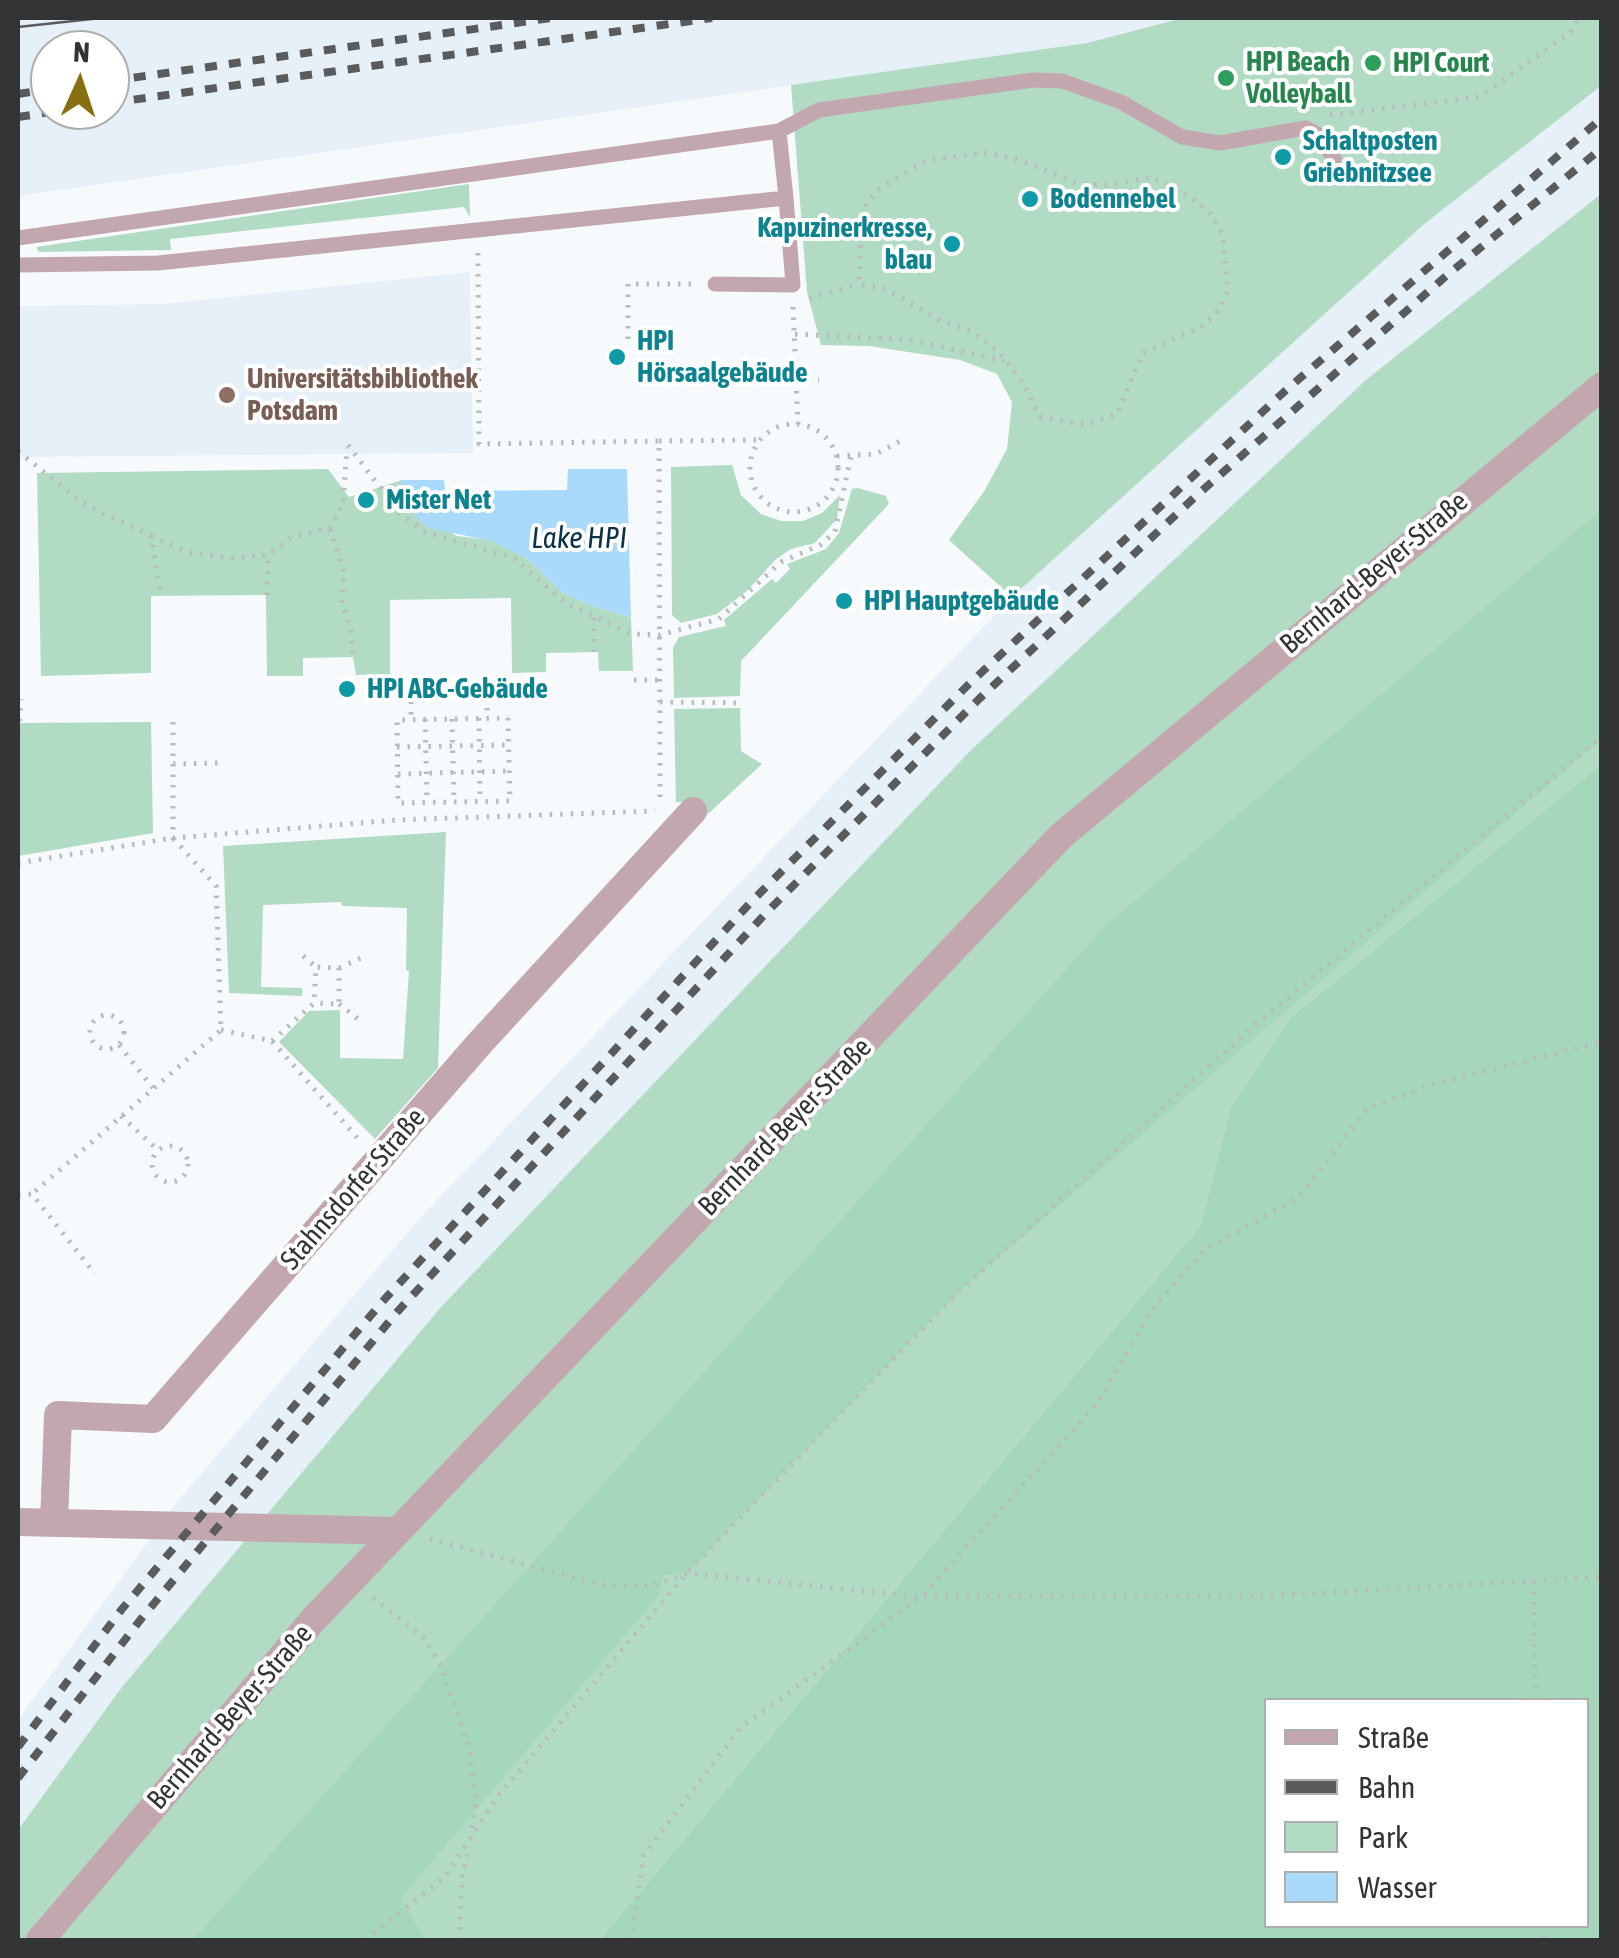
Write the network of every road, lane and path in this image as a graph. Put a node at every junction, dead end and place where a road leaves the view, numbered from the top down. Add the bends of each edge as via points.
1 (1578, 18) edge
2 (1316, 117) dead end
3 (779, 131) junction
4 (1334, 159) dead end
5 (786, 198) junction
6 (478, 230) junction
7 (18, 238) edge
8 (18, 265) edge
9 (715, 284) joint
10 (859, 284) junction
11 (795, 334) junction
12 (628, 338) dead end
13 (912, 340) junction
14 (910, 351) dead end
15 (1006, 362) junction
16 (796, 378) junction
17 (819, 380) dead end
18 (1602, 386) edge
19 (798, 424) junction
20 (904, 439) dead end
21 (759, 440) junction
22 (659, 442) junction
23 (18, 451) edge
24 (837, 456) junction
25 (852, 456) junction
26 (330, 528) junction
27 (151, 536) junction
28 (268, 555) junction
29 (267, 595) dead end
30 (161, 596) dead end
31 (594, 617) junction
32 (660, 635) junction
33 (594, 652) dead end
34 (353, 658) dead end
35 (634, 680) dead end
36 (660, 680) junction
37 (487, 686) dead end
38 (411, 690) dead end
39 (21, 699) dead end
40 (660, 702) junction
41 (744, 702) dead end
42 (478, 718) junction
43 (487, 718) junction
44 (452, 719) junction
45 (411, 720) junction
46 (425, 720) junction
47 (173, 722) dead end
48 (1602, 736) edge
49 (18, 742) edge
50 (479, 745) junction
51 (508, 745) junction
52 (426, 746) junction
53 (452, 746) junction
54 (397, 747) junction
55 (218, 763) dead end
56 (173, 764) junction
57 (453, 772) junction
58 (480, 772) junction
59 (509, 772) junction
60 (426, 773) junction
61 (398, 774) junction
62 (427, 802) junction
63 (454, 802) junction
64 (480, 802) junction
65 (693, 811) dead end
66 (173, 838) junction
67 (18, 863) edge
68 (303, 956) dead end
69 (363, 957) dead end
70 (316, 967) junction
71 (340, 968) junction
72 (314, 1003) junction
73 (340, 1004) junction
74 (362, 1022) dead end
75 (220, 1030) junction
76 (272, 1041) junction
77 (1602, 1042) edge
78 (119, 1045) junction
79 (153, 1088) junction
80 (121, 1116) junction
81 (159, 1150) junction
82 (378, 1160) junction
83 (32, 1194) junction
84 (18, 1195) edge
85 (95, 1274) dead end
86 (18, 1522) edge
87 (54, 1523) junction
88 (398, 1531) junction
89 (687, 1573) junction
90 (1602, 1578) edge
91 (351, 1581) junction
92 (1533, 1581) junction
93 (921, 1597) junction
94 (1536, 1698) edge
95 (470, 1843) junction
96 (40, 1940) edge
97 (366, 1940) edge
98 (459, 1940) edge
99 (630, 1940) edge

1 - 2 path via 1571,32 1479,97
3 - 4 lane via 819,110 1062,81 1120,102 1182,137 1219,143 1306,128 1320,135
3 - 5 lane
3 - 7 lane
5 - 6 lane
5 - 9 lane via 792,285
6 - 8 lane via 158,263
6 - 22 path via 479,444
9 - 12 path via 628,284
10 - 11 path via 793,302
10 - 15 path via 886,289 971,331
10 - 15 path via 866,203 894,177 927,160 984,153 1076,183 1151,177 1210,212 1228,263 1228,290 1219,310 1203,326 1143,352 1117,414 1086,425 1040,417
11 - 13 path
11 - 16 path
13 - 14 path
13 - 15 path
16 - 17 path
16 - 19 path
18 - 88 street, Bernhard-Beyer-Straße via 1060,836
19 - 21 path via 777,427
19 - 24 path via 818,431
20 - 25 path via 876,454
21 - 22 path
21 - 24 path via 750,461 753,485 768,504 790,512 824,501 837,480
22 - 32 path
23 - 27 path via 82,503
24 - 25 path
25 - 32 path via 836,532 781,562 719,619
26 - 28 path via 292,537
26 - 31 path via 343,504 348,445 398,514 425,532 514,558 564,602
26 - 34 path via 344,572 342,603
27 - 28 path via 208,557
27 - 30 path
28 - 29 path
31 - 32 path via 631,634
31 - 33 path
32 - 36 path
35 - 36 path
36 - 40 path
37 - 43 path
38 - 45 path
39 - 49 path
40 - 41 path
40 - 66 path via 660,810 397,820
42 - 43 path
42 - 44 path
42 - 50 path
43 - 51 path via 508,718
44 - 46 path
44 - 53 path
45 - 46 path
45 - 54 path via 396,720
46 - 52 path
47 - 56 path
48 - 89 path via 1250,1030 955,1294
50 - 51 path
50 - 53 path
50 - 58 path
51 - 59 path
52 - 53 path
52 - 54 path
52 - 60 path
53 - 57 path
54 - 61 path
55 - 56 path
56 - 66 path
57 - 58 path
57 - 60 path
57 - 63 path
58 - 59 path
58 - 64 path
59 - 64 path via 510,801
60 - 61 path
60 - 62 path
61 - 62 path via 398,803
62 - 63 path
63 - 64 path
65 - 82 street, Stahnsdorfer Straße
66 - 67 path
66 - 75 path via 216,886
68 - 70 path
69 - 71 path
70 - 71 path
70 - 72 path
71 - 73 path
72 - 73 path
72 - 76 path
73 - 74 path
75 - 76 path
75 - 79 path
76 - 82 path
77 - 93 path via 1434,1084 1367,1109 1298,1198 1205,1250 1153,1308 1095,1406
78 - 78 path via 122,1024 113,1016 97,1018 90,1027 94,1044
78 - 79 path
79 - 80 path
80 - 81 path
80 - 83 path
81 - 81 path via 185,1154 187,1171 179,1180 168,1182 154,1172
82 - 87 street, Stahnsdorfer Straße via 153,1418 58,1414
83 - 84 path
83 - 85 path
86 - 87 street
87 - 88 street
88 - 89 path via 603,1585 650,1586
88 - 91 street, Bernhard-Beyer-Straße
89 - 93 path
89 - 95 path via 498,1796
90 - 92 path
91 - 95 path via 423,1637 440,1664 469,1747 476,1800
91 - 96 street, Bernhard-Beyer-Straße
92 - 93 path via 1286,1595
92 - 94 path
93 - 99 path via 740,1728 644,1855
95 - 97 path via 444,1878
95 - 98 path

